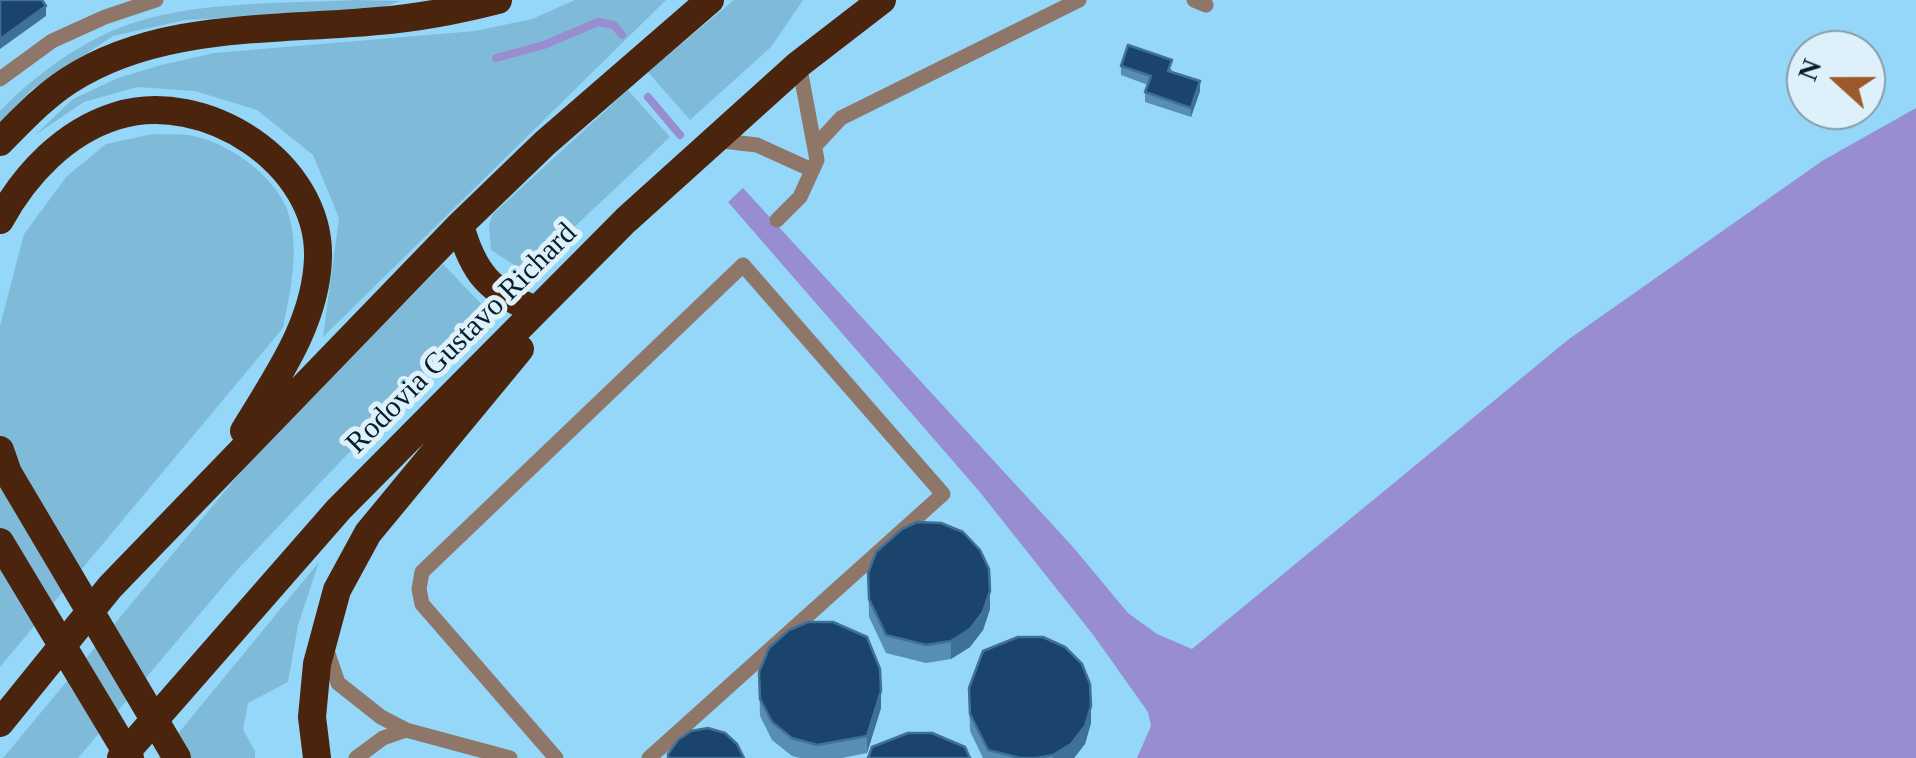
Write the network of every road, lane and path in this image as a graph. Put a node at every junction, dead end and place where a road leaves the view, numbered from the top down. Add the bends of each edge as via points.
1 (156, 0) edge
2 (442, 0) edge
3 (498, 0) edge
4 (710, 0) edge
5 (882, 0) edge
6 (1078, 0) edge
7 (376, 22) junction
8 (799, 64) junction
9 (0, 79) edge
10 (714, 140) junction
11 (0, 142) edge
12 (816, 146) junction
13 (812, 170) junction
14 (0, 220) edge
15 (626, 220) junction
16 (777, 220) dead end
17 (460, 226) junction
18 (536, 310) junction
19 (0, 450) edge
20 (214, 478) junction
21 (0, 542) edge
22 (322, 636) junction
23 (0, 723) edge
24 (406, 730) junction
25 (120, 758) edge
26 (130, 758) edge
27 (177, 758) edge
28 (316, 758) edge
29 (356, 758) edge
30 (510, 758) edge
31 (556, 758) edge
32 (650, 758) edge

1 - 9 lane via 52,42
2 - 7 lane
3 - 7 highway
4 - 17 highway
5 - 8 highway, Rodovia Gustavo Richard
6 - 12 lane via 840,118
7 - 11 highway via 209,34 110,59 68,81
8 - 10 highway, Rodovia Gustavo Richard
8 - 12 lane
10 - 13 lane via 756,145
10 - 15 highway, Rodovia Gustavo Richard
12 - 13 lane
13 - 16 lane via 800,196
14 - 20 highway via 52,152 118,115 169,112 211,121 289,173 317,238 310,298 296,345
15 - 18 highway, Rodovia Gustavo Richard
15 - 22 highway via 368,533 337,590
17 - 18 highway via 484,280
17 - 20 highway
18 - 25 highway, Rodovia Gustavo Richard via 339,509
19 - 27 highway
20 - 23 highway via 110,587
21 - 26 highway
22 - 24 lane via 338,682
22 - 28 highway via 312,717
24 - 29 lane
24 - 30 lane
31 - 32 lane via 422,604 422,572 744,265 943,494

